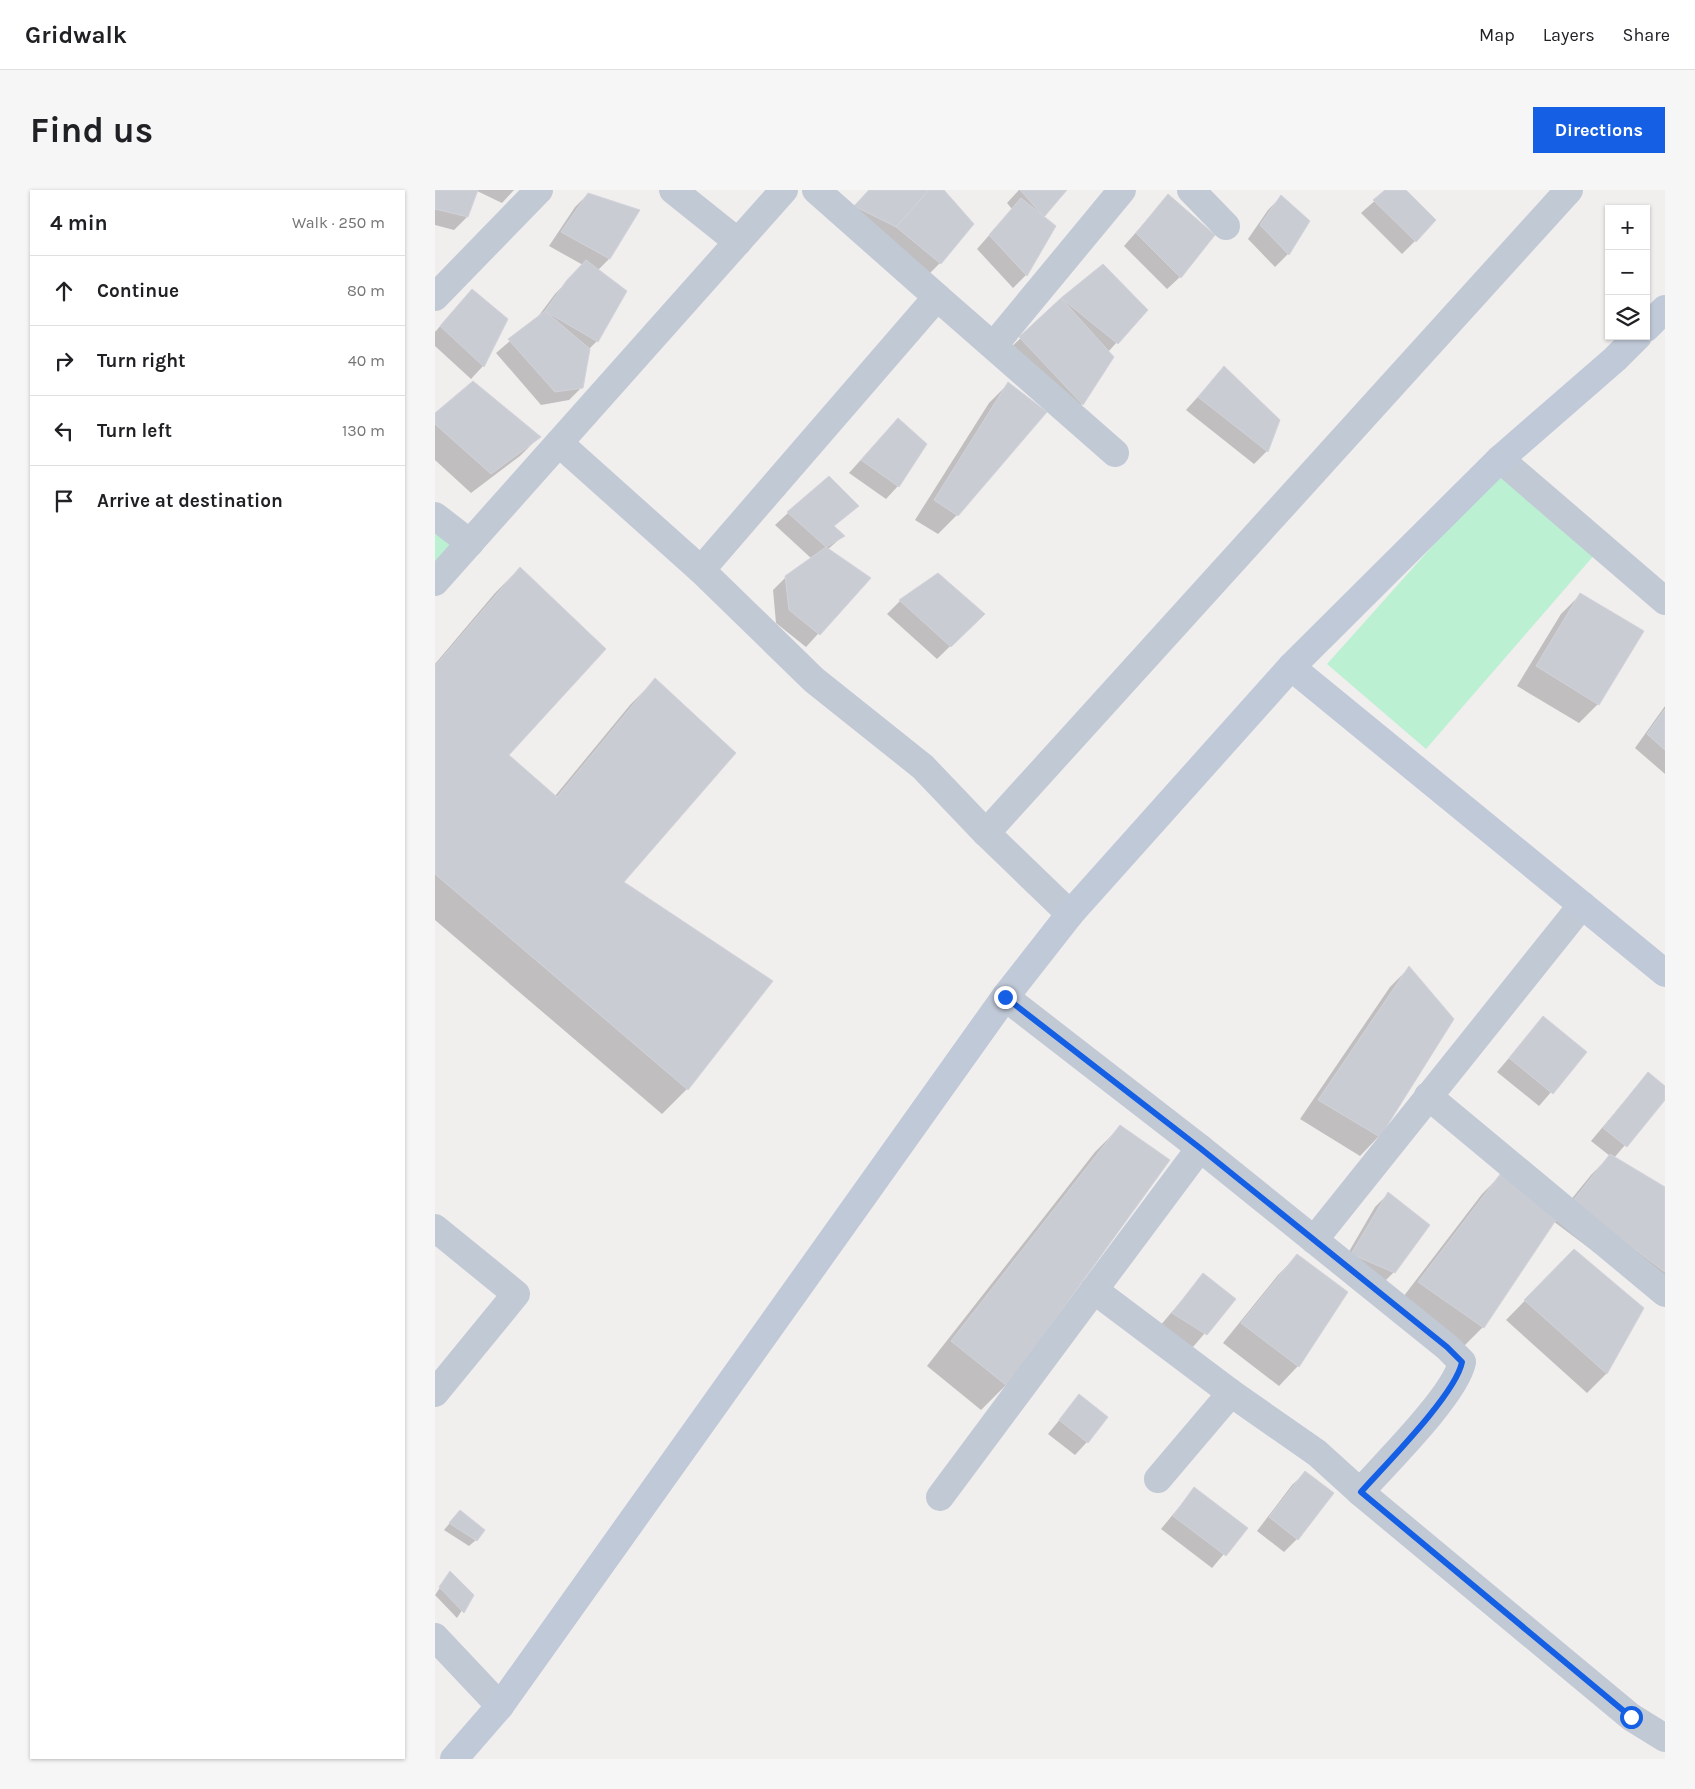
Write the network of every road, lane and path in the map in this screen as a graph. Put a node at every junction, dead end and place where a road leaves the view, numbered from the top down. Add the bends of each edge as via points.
1 (539, 190) edge
2 (673, 190) edge
3 (784, 190) edge
4 (816, 190) edge
5 (1122, 190) edge
6 (1191, 190) edge
7 (1569, 190) edge
8 (1226, 226) dead end
9 (738, 242) junction
10 (435, 297) edge
11 (937, 297) junction
12 (1665, 309) edge
13 (1650, 324) edge
14 (1634, 340) edge
15 (993, 345) junction
16 (559, 443) junction
17 (1115, 453) dead end
18 (1500, 459) junction
19 (435, 516) edge
20 (469, 543) junction
21 (701, 570) junction
22 (435, 582) edge
23 (1665, 601) edge
24 (1291, 667) junction
25 (986, 833) junction
26 (1582, 905) junction
27 (1070, 914) junction
28 (1665, 973) edge
29 (1005, 997) junction
30 (1428, 1096) junction
31 (1200, 1148) junction
32 (435, 1228) edge
33 (1314, 1240) junction
34 (1094, 1290) junction
35 (1665, 1293) edge
36 (435, 1393) edge
37 (1231, 1393) junction
38 (1158, 1479) dead end
39 (1361, 1492) junction
40 (940, 1497) dead end
41 (435, 1637) edge
42 (500, 1706) junction
43 (1665, 1738) edge
44 (454, 1759) edge

1 - 10 street
2 - 9 street
3 - 9 street
4 - 11 street
5 - 15 street
6 - 8 street
7 - 25 street
9 - 16 street
11 - 15 street
11 - 21 street
12 - 13 street
14 - 18 street
15 - 17 street
16 - 20 street
16 - 21 street
18 - 23 street
18 - 24 street
19 - 20 street
20 - 22 street
21 - 25 street via 814,680 923,767
24 - 26 street
24 - 27 street
25 - 27 street
26 - 28 street
26 - 30 street
27 - 29 street
29 - 31 street
29 - 42 street
30 - 33 street
30 - 35 street
31 - 33 street
31 - 34 street
32 - 36 street via 515,1294
33 - 39 street via 1462,1362 1460,1373 1446,1393
34 - 37 street
34 - 40 street
37 - 38 street
37 - 39 street via 1317,1453
39 - 43 street via 1631,1717
41 - 42 street
42 - 44 street

